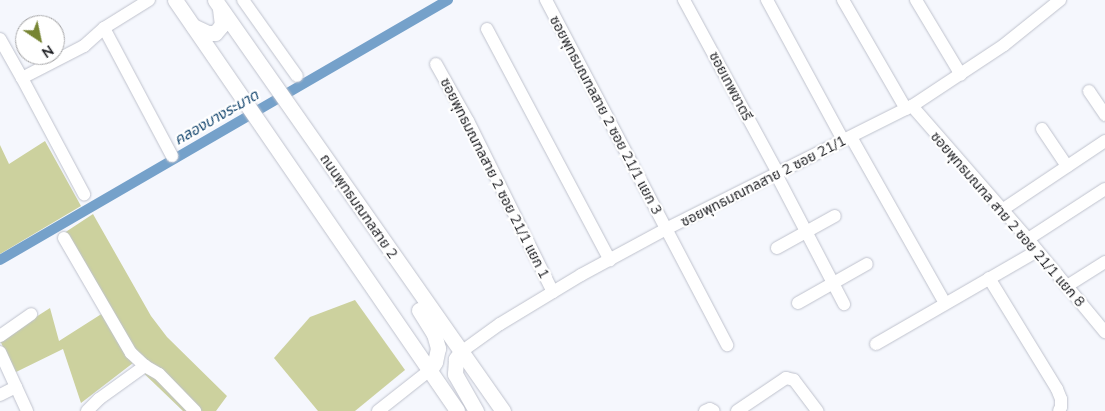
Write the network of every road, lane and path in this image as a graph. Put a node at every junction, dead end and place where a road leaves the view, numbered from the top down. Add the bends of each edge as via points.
1 (149, 0) edge
2 (175, 0) edge
3 (243, 0) edge
4 (546, 0) edge
5 (684, 0) edge
6 (767, 0) edge
7 (843, 0) edge
8 (916, 0) edge
9 (1060, 0) edge
10 (217, 4) edge
11 (256, 18) junction
12 (192, 26) junction
13 (104, 28) junction
14 (487, 28) dead end
15 (238, 32) junction
16 (0, 39) edge
17 (436, 64) dead end
18 (961, 75) junction
19 (297, 76) dead end
20 (22, 78) junction
21 (1089, 91) dead end
22 (909, 108) junction
23 (1105, 115) edge
24 (1042, 129) dead end
25 (847, 138) junction
26 (1105, 142) edge
27 (172, 156) dead end
28 (1068, 166) junction
29 (777, 174) junction
30 (1105, 190) edge
31 (84, 194) dead end
32 (1002, 210) junction
33 (364, 214) junction
34 (835, 216) dead end
35 (666, 229) junction
36 (807, 231) junction
37 (64, 238) dead end
38 (1028, 239) junction
39 (777, 248) dead end
40 (1037, 251) junction
41 (610, 260) junction
42 (1105, 262) edge
43 (867, 264) dead end
44 (989, 278) junction
45 (833, 283) junction
46 (1067, 286) junction
47 (553, 292) junction
48 (798, 303) dead end
49 (946, 303) junction
50 (844, 304) dead end
51 (31, 314) dead end
52 (1105, 332) edge
53 (0, 336) edge
54 (876, 344) dead end
55 (727, 345) dead end
56 (0, 352) edge
57 (461, 352) junction
58 (145, 366) junction
59 (430, 370) junction
60 (16, 386) junction
61 (0, 394) edge
62 (28, 411) edge
63 (87, 411) edge
64 (195, 411) edge
65 (378, 411) edge
66 (458, 411) edge
67 (476, 411) edge
68 (503, 411) edge
69 (705, 411) edge
70 (714, 411) edge
71 (737, 411) edge
72 (816, 411) edge
73 (1058, 411) edge

1 - 13 street
2 - 12 main road
3 - 11 street
4 - 35 street, ซอยพุทธมณฑลสาย 2 ซอย 21/1 แยก 3
5 - 29 street, ซอยเทพชาตรี
6 - 25 street
7 - 22 street, ซอยพุทธมณฑล สาย 2 ซอย 21/1 แยก 8
8 - 18 street
9 - 18 street, ซอยพุทธมณฑลสาย 2 ซอย 21/1
10 - 12 main road via 222,25 215,33
10 - 15 main road, ถนนพุทธมณฑลสาย 2
11 - 15 street
11 - 19 street
12 - 59 main road
13 - 20 street via 84,46
13 - 27 street
14 - 41 street
15 - 33 main road, ถนนพุทธมณฑลสาย 2
16 - 20 street
17 - 47 street, ซอยพุทธมณฑลสาย 2 ซอย 21/1 แยก 1
18 - 22 street, ซอยพุทธมณฑลสาย 2 ซอย 21/1
20 - 31 street
21 - 23 street
22 - 25 street, ซอยพุทธมณฑลสาย 2 ซอย 21/1
22 - 32 street, ซอยพุทธมณฑล สาย 2 ซอย 21/1 แยก 8
24 - 28 street
25 - 29 street, ซอยพุทธมณฑลสาย 2 ซอย 21/1
25 - 49 street
26 - 28 street
28 - 32 street
29 - 35 street, ซอยพุทธมณฑลสาย 2 ซอย 21/1
29 - 36 street, ซอยเทพชาตรี
30 - 38 street
32 - 38 street, ซอยพุทธมณฑล สาย 2 ซอย 21/1 แยก 8
33 - 57 main road, ถนนพุทธมณฑลสาย 2
33 - 59 main road via 370,234 434,334 438,353
34 - 36 street
35 - 41 street, ซอยพุทธมณฑลสาย 2 ซอย 21/1
35 - 55 street, ซอยพุทธมณฑลสาย 2 ซอย 21/1 แยก 3
36 - 39 street
36 - 45 street, ซอยเทพชาตรี
37 - 58 street via 131,353
38 - 40 street, ซอยพุทธมณฑล สาย 2 ซอย 21/1 แยก 8
40 - 44 street
40 - 46 street, ซอยพุทธมณฑล สาย 2 ซอย 21/1 แยก 8
41 - 47 street, ซอยพุทธมณฑลสาย 2 ซอย 21/1
42 - 46 street
43 - 45 street
44 - 49 street
44 - 73 street via 1057,389 1061,399
45 - 48 street
45 - 50 street, ซอยเทพชาตรี
46 - 52 street, ซอยพุทธมณฑล สาย 2 ซอย 21/1 แยก 8
47 - 57 street, ซอยพุทธมณฑลสาย 2 ซอย 21/1
49 - 54 street
51 - 53 street
56 - 60 street
57 - 67 main road via 456,359 455,374
57 - 68 main road, ถนนพุทธมณฑลสาย 2
58 - 63 street
58 - 64 street via 159,374
59 - 65 street
59 - 66 main road
60 - 61 street
60 - 62 street
69 - 70 street
71 - 72 street via 786,378 794,380

